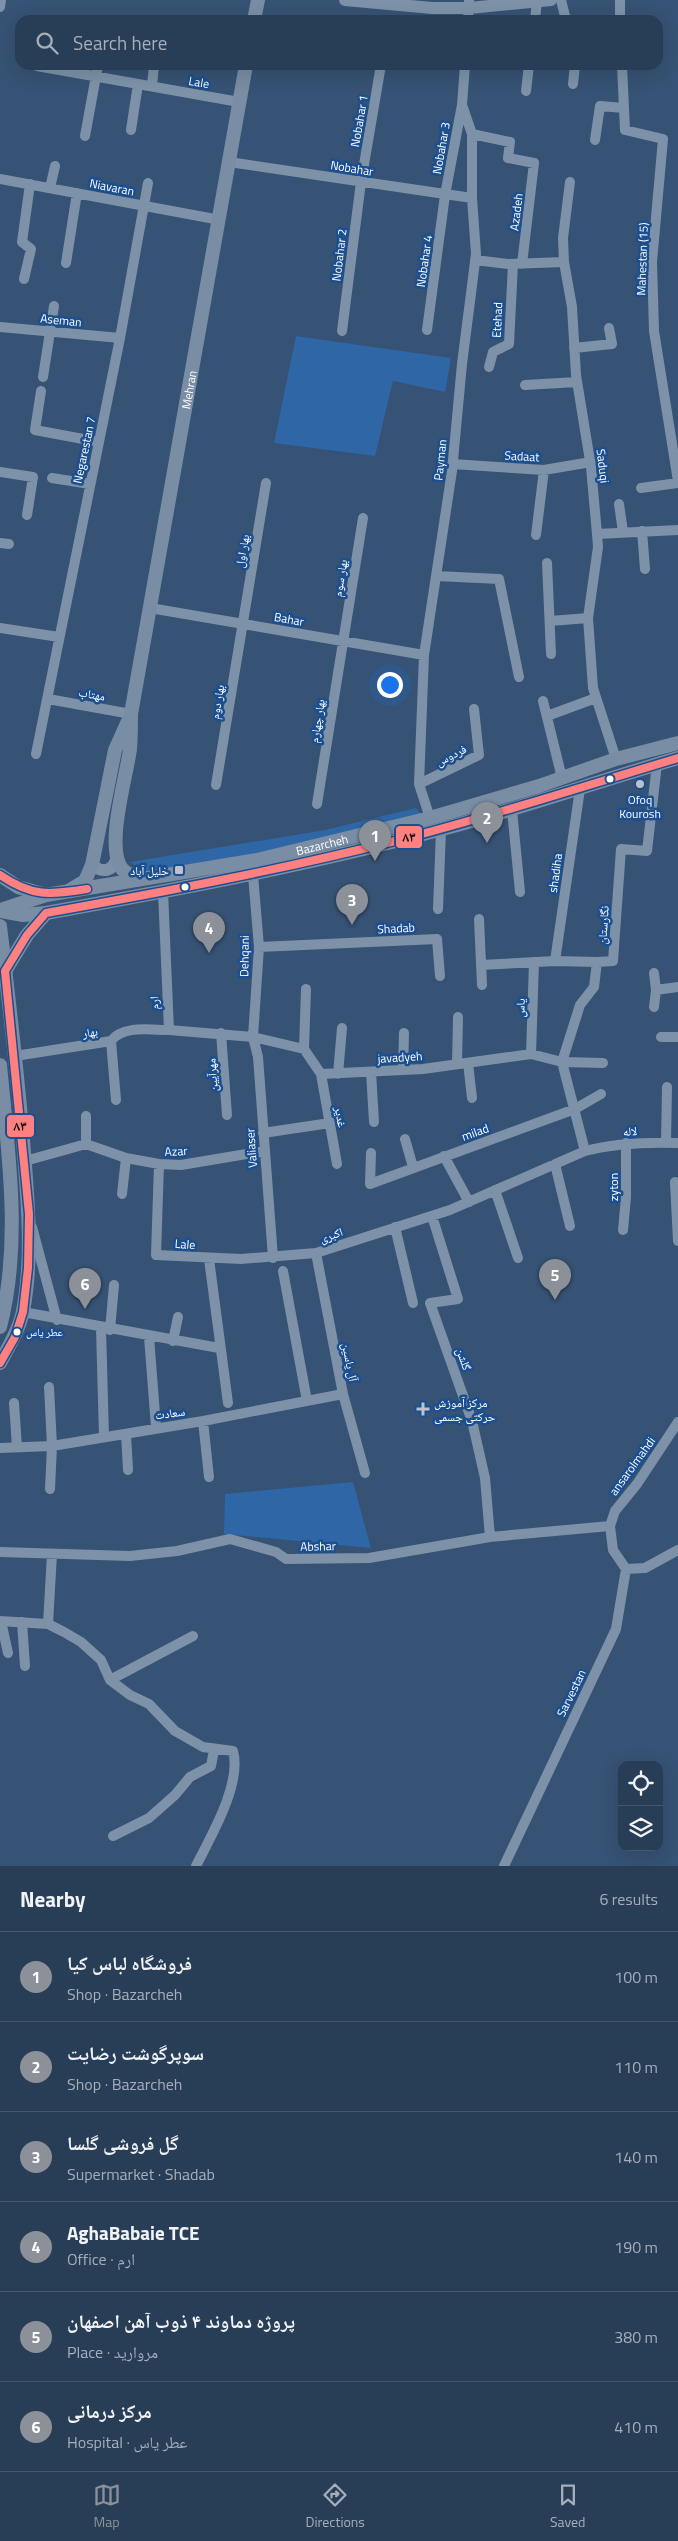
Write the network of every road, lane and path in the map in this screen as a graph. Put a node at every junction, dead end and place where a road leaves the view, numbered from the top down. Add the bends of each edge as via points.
1 (1, 0) edge
2 (258, 0) edge
3 (345, 0) edge
4 (550, 0) edge
5 (561, 0) edge
6 (620, 0) edge
7 (537, 1) junction
8 (0, 6) edge
9 (469, 9) edge
10 (255, 15) edge
11 (536, 15) edge
12 (565, 15) edge
13 (620, 15) edge
14 (61, 70) edge
15 (97, 70) edge
16 (154, 70) edge
17 (245, 70) edge
18 (380, 70) edge
19 (464, 70) edge
20 (528, 70) edge
21 (574, 70) edge
22 (622, 70) edge
23 (96, 76) junction
24 (138, 84) junction
25 (573, 84) dead end
26 (152, 86) junction
27 (526, 91) dead end
28 (239, 102) junction
29 (462, 105) junction
30 (624, 108) junction
31 (130, 130) dead end
32 (472, 134) junction
33 (85, 136) dead end
34 (595, 140) dead end
35 (229, 162) junction
36 (55, 166) dead end
37 (0, 179) edge
38 (361, 182) junction
39 (570, 182) dead end
40 (148, 183) dead end
41 (30, 184) junction
42 (50, 188) junction
43 (77, 193) junction
44 (445, 195) junction
45 (472, 198) junction
46 (143, 206) junction
47 (220, 220) junction
48 (475, 260) junction
49 (564, 262) junction
50 (66, 263) dead end
51 (517, 264) junction
52 (24, 278) dead end
53 (54, 306) dead end
54 (0, 327) edge
55 (608, 328) dead end
56 (427, 330) dead end
57 (342, 331) dead end
58 (50, 332) junction
59 (120, 338) junction
60 (574, 348) junction
61 (489, 367) dead end
62 (43, 377) dead end
63 (577, 382) junction
64 (525, 385) dead end
65 (41, 391) dead end
66 (99, 442) junction
67 (591, 462) junction
68 (452, 464) junction
69 (544, 470) junction
70 (0, 472) edge
71 (52, 478) dead end
72 (678, 482) edge
73 (266, 483) dead end
74 (90, 484) junction
75 (641, 488) dead end
76 (619, 504) dead end
77 (27, 515) dead end
78 (363, 518) dead end
79 (678, 530) edge
80 (642, 531) junction
81 (623, 532) junction
82 (597, 534) junction
83 (536, 535) dead end
84 (547, 563) dead end
85 (645, 569) dead end
86 (436, 576) junction
87 (150, 608) junction
88 (588, 618) junction
89 (550, 621) junction
90 (242, 624) junction
91 (0, 628) edge
92 (59, 637) junction
93 (342, 641) junction
94 (550, 654) dead end
95 (424, 655) junction
96 (519, 677) dead end
97 (596, 698) junction
98 (48, 699) junction
99 (543, 700) dead end
100 (474, 709) dead end
101 (131, 714) junction
102 (547, 716) junction
103 (678, 743) edge
104 (36, 754) dead end
105 (678, 758) edge
106 (616, 759) junction
107 (657, 764) junction
108 (562, 778) junction
109 (419, 784) junction
110 (216, 785) dead end
111 (580, 789) junction
112 (526, 790) junction
113 (501, 797) junction
114 (316, 804) dead end
115 (530, 806) junction
116 (509, 811) junction
117 (430, 818) junction
118 (441, 830) junction
119 (117, 856) junction
120 (92, 866) junction
121 (0, 874) edge
122 (253, 875) junction
123 (148, 878) junction
124 (66, 892) junction
125 (164, 892) junction
126 (520, 892) dead end
127 (46, 895) junction
128 (438, 909) dead end
129 (0, 910) edge
130 (46, 913) junction
131 (479, 919) dead end
132 (0, 926) edge
133 (259, 947) junction
134 (555, 961) junction
135 (534, 962) junction
136 (597, 962) junction
137 (481, 965) junction
138 (5, 971) junction
139 (654, 973) dead end
140 (440, 976) dead end
141 (482, 985) dead end
142 (678, 987) edge
143 (306, 988) dead end
144 (656, 990) junction
145 (654, 1007) dead end
146 (458, 1017) dead end
147 (342, 1028) dead end
148 (169, 1030) junction
149 (221, 1033) junction
150 (404, 1033) dead end
151 (661, 1036) dead end
152 (252, 1037) junction
153 (678, 1037) edge
154 (111, 1042) junction
155 (304, 1048) junction
156 (531, 1054) junction
157 (15, 1056) junction
158 (562, 1062) junction
159 (468, 1063) junction
160 (456, 1064) junction
161 (602, 1064) dead end
162 (0, 1065) edge
163 (403, 1070) junction
164 (371, 1072) junction
165 (321, 1074) junction
166 (338, 1074) junction
167 (667, 1087) dead end
168 (601, 1094) dead end
169 (472, 1098) dead end
170 (116, 1100) dead end
171 (575, 1109) junction
172 (227, 1115) dead end
173 (86, 1116) dead end
174 (374, 1122) dead end
175 (330, 1123) junction
176 (263, 1133) junction
177 (405, 1139) dead end
178 (626, 1143) junction
179 (666, 1143) junction
180 (678, 1143) edge
181 (86, 1144) junction
182 (585, 1151) junction
183 (264, 1152) junction
184 (371, 1152) dead end
185 (444, 1156) junction
186 (126, 1158) junction
187 (25, 1161) junction
188 (159, 1164) junction
189 (337, 1164) dead end
190 (555, 1164) junction
191 (413, 1167) junction
192 (5, 1171) edge
193 (676, 1182) dead end
194 (495, 1190) junction
195 (122, 1194) dead end
196 (468, 1202) junction
197 (29, 1214) junction
198 (432, 1216) junction
199 (677, 1218) edge
200 (570, 1226) dead end
201 (394, 1227) junction
202 (623, 1230) dead end
203 (678, 1241) edge
204 (316, 1254) junction
205 (273, 1258) junction
206 (518, 1258) dead end
207 (208, 1259) junction
208 (12, 1267) junction
209 (28, 1268) junction
210 (283, 1271) dead end
211 (114, 1285) dead end
212 (413, 1302) dead end
213 (23, 1312) junction
214 (178, 1317) dead end
215 (57, 1320) junction
216 (0, 1327) edge
217 (105, 1329) junction
218 (149, 1337) junction
219 (173, 1340) junction
220 (219, 1348) junction
221 (0, 1363) edge
222 (49, 1387) dead end
223 (343, 1394) junction
224 (307, 1401) junction
225 (14, 1403) dead end
226 (228, 1403) dead end
227 (203, 1421) junction
228 (678, 1422) edge
229 (156, 1427) junction
230 (126, 1434) junction
231 (104, 1437) junction
232 (52, 1446) junction
233 (17, 1447) junction
234 (0, 1448) edge
235 (128, 1470) dead end
236 (364, 1473) dead end
237 (209, 1477) dead end
238 (50, 1489) dead end
239 (610, 1526) junction
240 (490, 1538) junction
241 (678, 1550) edge
242 (0, 1552) edge
243 (52, 1554) junction
244 (626, 1569) junction
245 (0, 1621) edge
246 (22, 1622) junction
247 (48, 1624) junction
248 (193, 1636) dead end
249 (8, 1653) dead end
250 (25, 1666) dead end
251 (110, 1680) junction
252 (214, 1750) junction
253 (112, 1836) dead end
254 (196, 1866) edge
255 (504, 1866) edge

1 - 8 street
2 - 10 main road
3 - 9 street
4 - 7 street
5 - 12 street
6 - 13 street
7 - 9 street
7 - 11 street
14 - 23 street, Lale
15 - 23 street
16 - 26 street
17 - 28 main road, Mehran
18 - 38 street, Nobahar 1
19 - 29 street
20 - 27 street
21 - 25 street
22 - 30 street, Mahestan (15)
23 - 24 street, Lale
23 - 33 street
24 - 26 street, Lale
24 - 31 street
26 - 28 street, Lale
28 - 35 main road, Mehran
29 - 32 street, Payman
29 - 44 street, Nobahar 3
30 - 34 street via 600,106
30 - 72 street, Mahestan (15) via 625,130 662,138 652,262 654,331
32 - 45 street, Payman
32 - 51 street, Azadeh via 510,142 508,158 534,163
35 - 38 street, Nobahar
35 - 47 main road, Mehran
36 - 42 street
37 - 41 street, Niavaran
38 - 44 street, Nobahar
38 - 57 street, Nobahar 2
39 - 49 street, Saduqi via 563,238
40 - 46 street, Negarestan 7
41 - 42 street, Niavaran
41 - 52 street via 22,242 31,249
42 - 43 street, Niavaran
43 - 46 street, Niavaran
43 - 50 street
44 - 45 street, Nobahar
44 - 56 street, Nobahar 4
45 - 48 street, Payman
46 - 47 street, Niavaran
46 - 59 street, Negarestan 7
47 - 87 main road, Mehran
48 - 51 street
48 - 68 street, Payman
49 - 51 street
49 - 60 street, Saduqi via 572,307
51 - 61 street, Etehad via 509,344 493,352
53 - 58 street
54 - 58 street, Aseman
55 - 60 street via 612,344
58 - 59 street, Aseman
58 - 62 street
59 - 66 street, Negarestan 7
60 - 63 street, Saduqi
63 - 64 street
63 - 67 street, Saduqi
65 - 66 street via 35,430
66 - 74 street, Negarestan 7
67 - 69 street, Sadaat
67 - 82 street, Saduqi
68 - 69 street, Sadaat
68 - 86 street, Payman
69 - 83 street
70 - 77 street via 33,477
71 - 74 street
72 - 75 street
73 - 90 street, بهار اول
74 - 92 street, Negarestan 7
76 - 81 street
78 - 93 street, بهار سوم
79 - 80 street
80 - 81 street
80 - 85 street
81 - 82 street
82 - 88 street, Saduqi
84 - 89 street
86 - 95 street, Payman
86 - 96 street via 499,579
87 - 90 street, Bahar
87 - 101 main road, Mehran
88 - 89 street
88 - 97 street, Saduqi
89 - 94 street
90 - 93 street, Bahar
90 - 110 street, بهار دوم
91 - 92 street
92 - 98 street, Negarestan 7
93 - 95 street, Bahar
93 - 114 street, بهار چهارم
95 - 109 street, Payman
97 - 102 street
97 - 106 street, Saduqi
98 - 101 street, مهتاب
98 - 104 street, Negarestan 7
99 - 102 street
100 - 109 street, فردوس via 479,755
101 - 119 main road via 130,749 116,838
101 - 120 main road via 115,750
102 - 108 street
103 - 106 main road, Bazarcheh
105 - 107 main road, Bazarcheh
106 - 108 main road, Bazarcheh
107 - 111 main road, Bazarcheh
107 - 136 street, نگارستان via 647,851 621,849 613,961
108 - 112 main road, Bazarcheh
109 - 117 street, Payman
111 - 115 main road, Bazarcheh
111 - 134 street, shadiha
112 - 113 main road, Bazarcheh
112 - 115 main road via 522,799
113 - 116 main road via 509,801
113 - 117 main road, Bazarcheh
115 - 116 main road, Bazarcheh
116 - 118 main road, Bazarcheh
116 - 126 street
117 - 123 main road, Bazarcheh via 257,860
118 - 122 main road, Bazarcheh
118 - 128 street
119 - 120 street via 115,865 108,870 99,871
119 - 123 main road via 122,869 132,876
120 - 124 main road via 85,881
121 - 127 main road via 18,887
122 - 125 main road, Bazarcheh
122 - 133 street, Dehqani
123 - 124 main road, Bazarcheh
124 - 127 main road, Bazarcheh
125 - 130 main road, Bazarcheh
125 - 148 street, ارم
127 - 129 main road
129 - 130 main road via 22,915
130 - 138 main road via 27,935
131 - 137 street
132 - 138 main road
133 - 140 street, Shadab via 437,938
133 - 152 street, Dehqani
134 - 135 street
134 - 136 street
135 - 137 street
135 - 156 street, یاس
136 - 158 street, نگارستان via 594,988 580,1005
137 - 141 street
138 - 157 main road
139 - 144 street
142 - 144 street
143 - 155 street
144 - 145 street
146 - 160 street
147 - 166 street
148 - 149 street
148 - 154 street via 122,1032
149 - 152 street
149 - 172 street, مهرآیین
150 - 163 street
151 - 153 street
152 - 155 street
152 - 176 street, Valiaser via 258,1057
154 - 157 street, بهار
154 - 170 street, بهار
155 - 165 street
156 - 158 street, javadyeh
156 - 159 street, javadyeh
157 - 187 main road
158 - 161 street, javadyeh
158 - 171 street
159 - 160 street, javadyeh
159 - 169 street
160 - 163 street, javadyeh
162 - 192 main road
163 - 164 street, javadyeh
164 - 166 street, javadyeh
164 - 174 street
165 - 166 street, javadyeh
165 - 175 street, غدیر
167 - 179 street
168 - 171 street, milad
171 - 182 street
171 - 185 street, milad
173 - 181 street
175 - 176 street
175 - 189 street, غدیر
176 - 183 street, Valiaser
177 - 191 street
178 - 179 street, لاله
178 - 182 street, لاله
178 - 202 street, zyton
179 - 180 street, لاله
181 - 186 street, Azar
181 - 187 street
182 - 190 street
183 - 188 street, Azar via 181,1165
183 - 205 street, Valiaser
184 - 191 street, milad via 370,1184
185 - 191 street, milad
185 - 196 street
186 - 188 street, Azar
186 - 195 street
187 - 197 main road
188 - 207 street, Lale via 156,1255
190 - 194 street
190 - 200 street
192 - 208 main road
193 - 199 street
194 - 196 street
194 - 206 street
196 - 198 street
197 - 209 main road
197 - 215 street
198 - 201 street
198 - 240 street, گلشن via 458,1299 430,1303 472,1421 485,1478
199 - 203 street
201 - 204 street, اکبری
201 - 212 street
204 - 205 street, اکبری
204 - 223 street, آل یاسین
205 - 207 street, Lale
207 - 220 street
208 - 209 main road
208 - 216 main road
209 - 213 main road
210 - 224 street
211 - 217 street
213 - 215 street
213 - 221 main road via 15,1337
214 - 219 street
215 - 217 street
217 - 218 street
217 - 231 street
218 - 219 street
218 - 229 street
219 - 220 street
220 - 226 street
222 - 232 street
223 - 224 street, سعادت
223 - 236 street, آل یاسین
224 - 227 street, سعادت
225 - 233 street
227 - 229 street, سعادت
227 - 237 street
228 - 239 street, ansarolmahdi via 615,1511
229 - 230 street, سعادت
230 - 231 street, سعادت
230 - 235 street
231 - 232 street, سعادت
232 - 233 street, سعادت
232 - 238 street
233 - 234 street, سعادت
239 - 240 street, Abshar
239 - 244 street via 613,1550
240 - 243 street, Abshar via 369,1558 286,1559 276,1552 230,1540 130,1556
241 - 244 street via 645,1568
242 - 243 street, Abshar
243 - 247 street
244 - 255 street, Sarvestan via 616,1629
245 - 246 street
245 - 249 street
246 - 247 street
246 - 250 street
247 - 251 street via 81,1642 101,1660
248 - 251 street
251 - 252 street via 149,1704 175,1731
252 - 253 street via 211,1766 190,1776 149,1818
252 - 254 street via 233,1751 236,1763 213,1833

